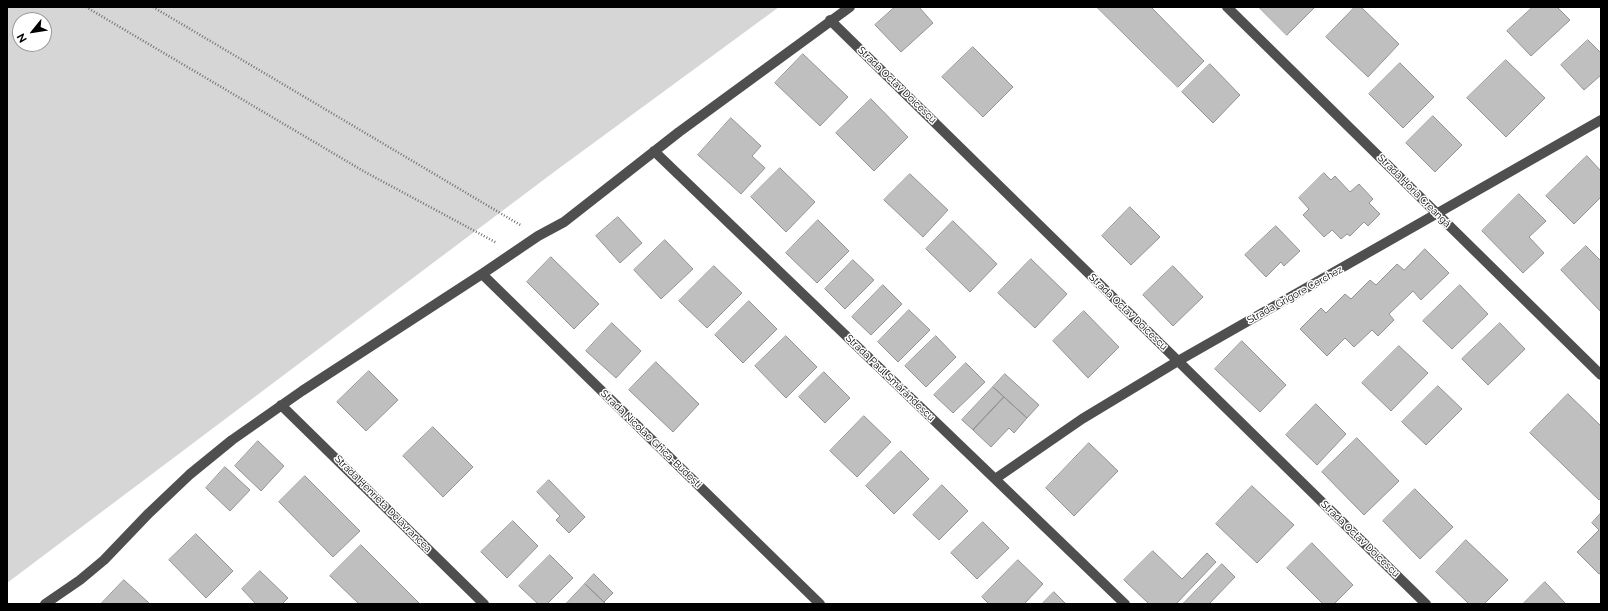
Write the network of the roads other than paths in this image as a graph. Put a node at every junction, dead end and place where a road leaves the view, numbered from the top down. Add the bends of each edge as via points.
1 (850, 7) edge
2 (1227, 7) edge
3 (830, 20) junction
4 (1601, 120) edge
5 (654, 151) junction
6 (1438, 214) junction
7 (482, 274) junction
8 (1178, 361) junction
9 (1601, 375) edge
10 (281, 405) junction
11 (995, 479) junction
12 (52, 602) edge
13 (484, 604) edge
14 (820, 604) edge
15 (1125, 604) edge
16 (1426, 604) edge

1 - 3 street
2 - 6 street, Strada Horia Creangă
3 - 5 street
3 - 8 street, Strada Octav Doicescu
4 - 6 street, Strada Grigore Cerchez
5 - 7 street via 564,222 538,236
5 - 11 street, Strada Paul Smărăndescu
6 - 8 street, Strada Grigore Cerchez
6 - 9 street, Strada Horia Creangă
7 - 10 street
7 - 14 street, Strada Nicolae Ghica-Budești
8 - 11 street, Strada Grigore Cerchez via 1082,419
8 - 16 street, Strada Octav Doicescu
10 - 12 street via 189,475 104,560
10 - 13 street, Strada Henrieta Delavrancea
11 - 15 street, Strada Paul Smărăndescu

